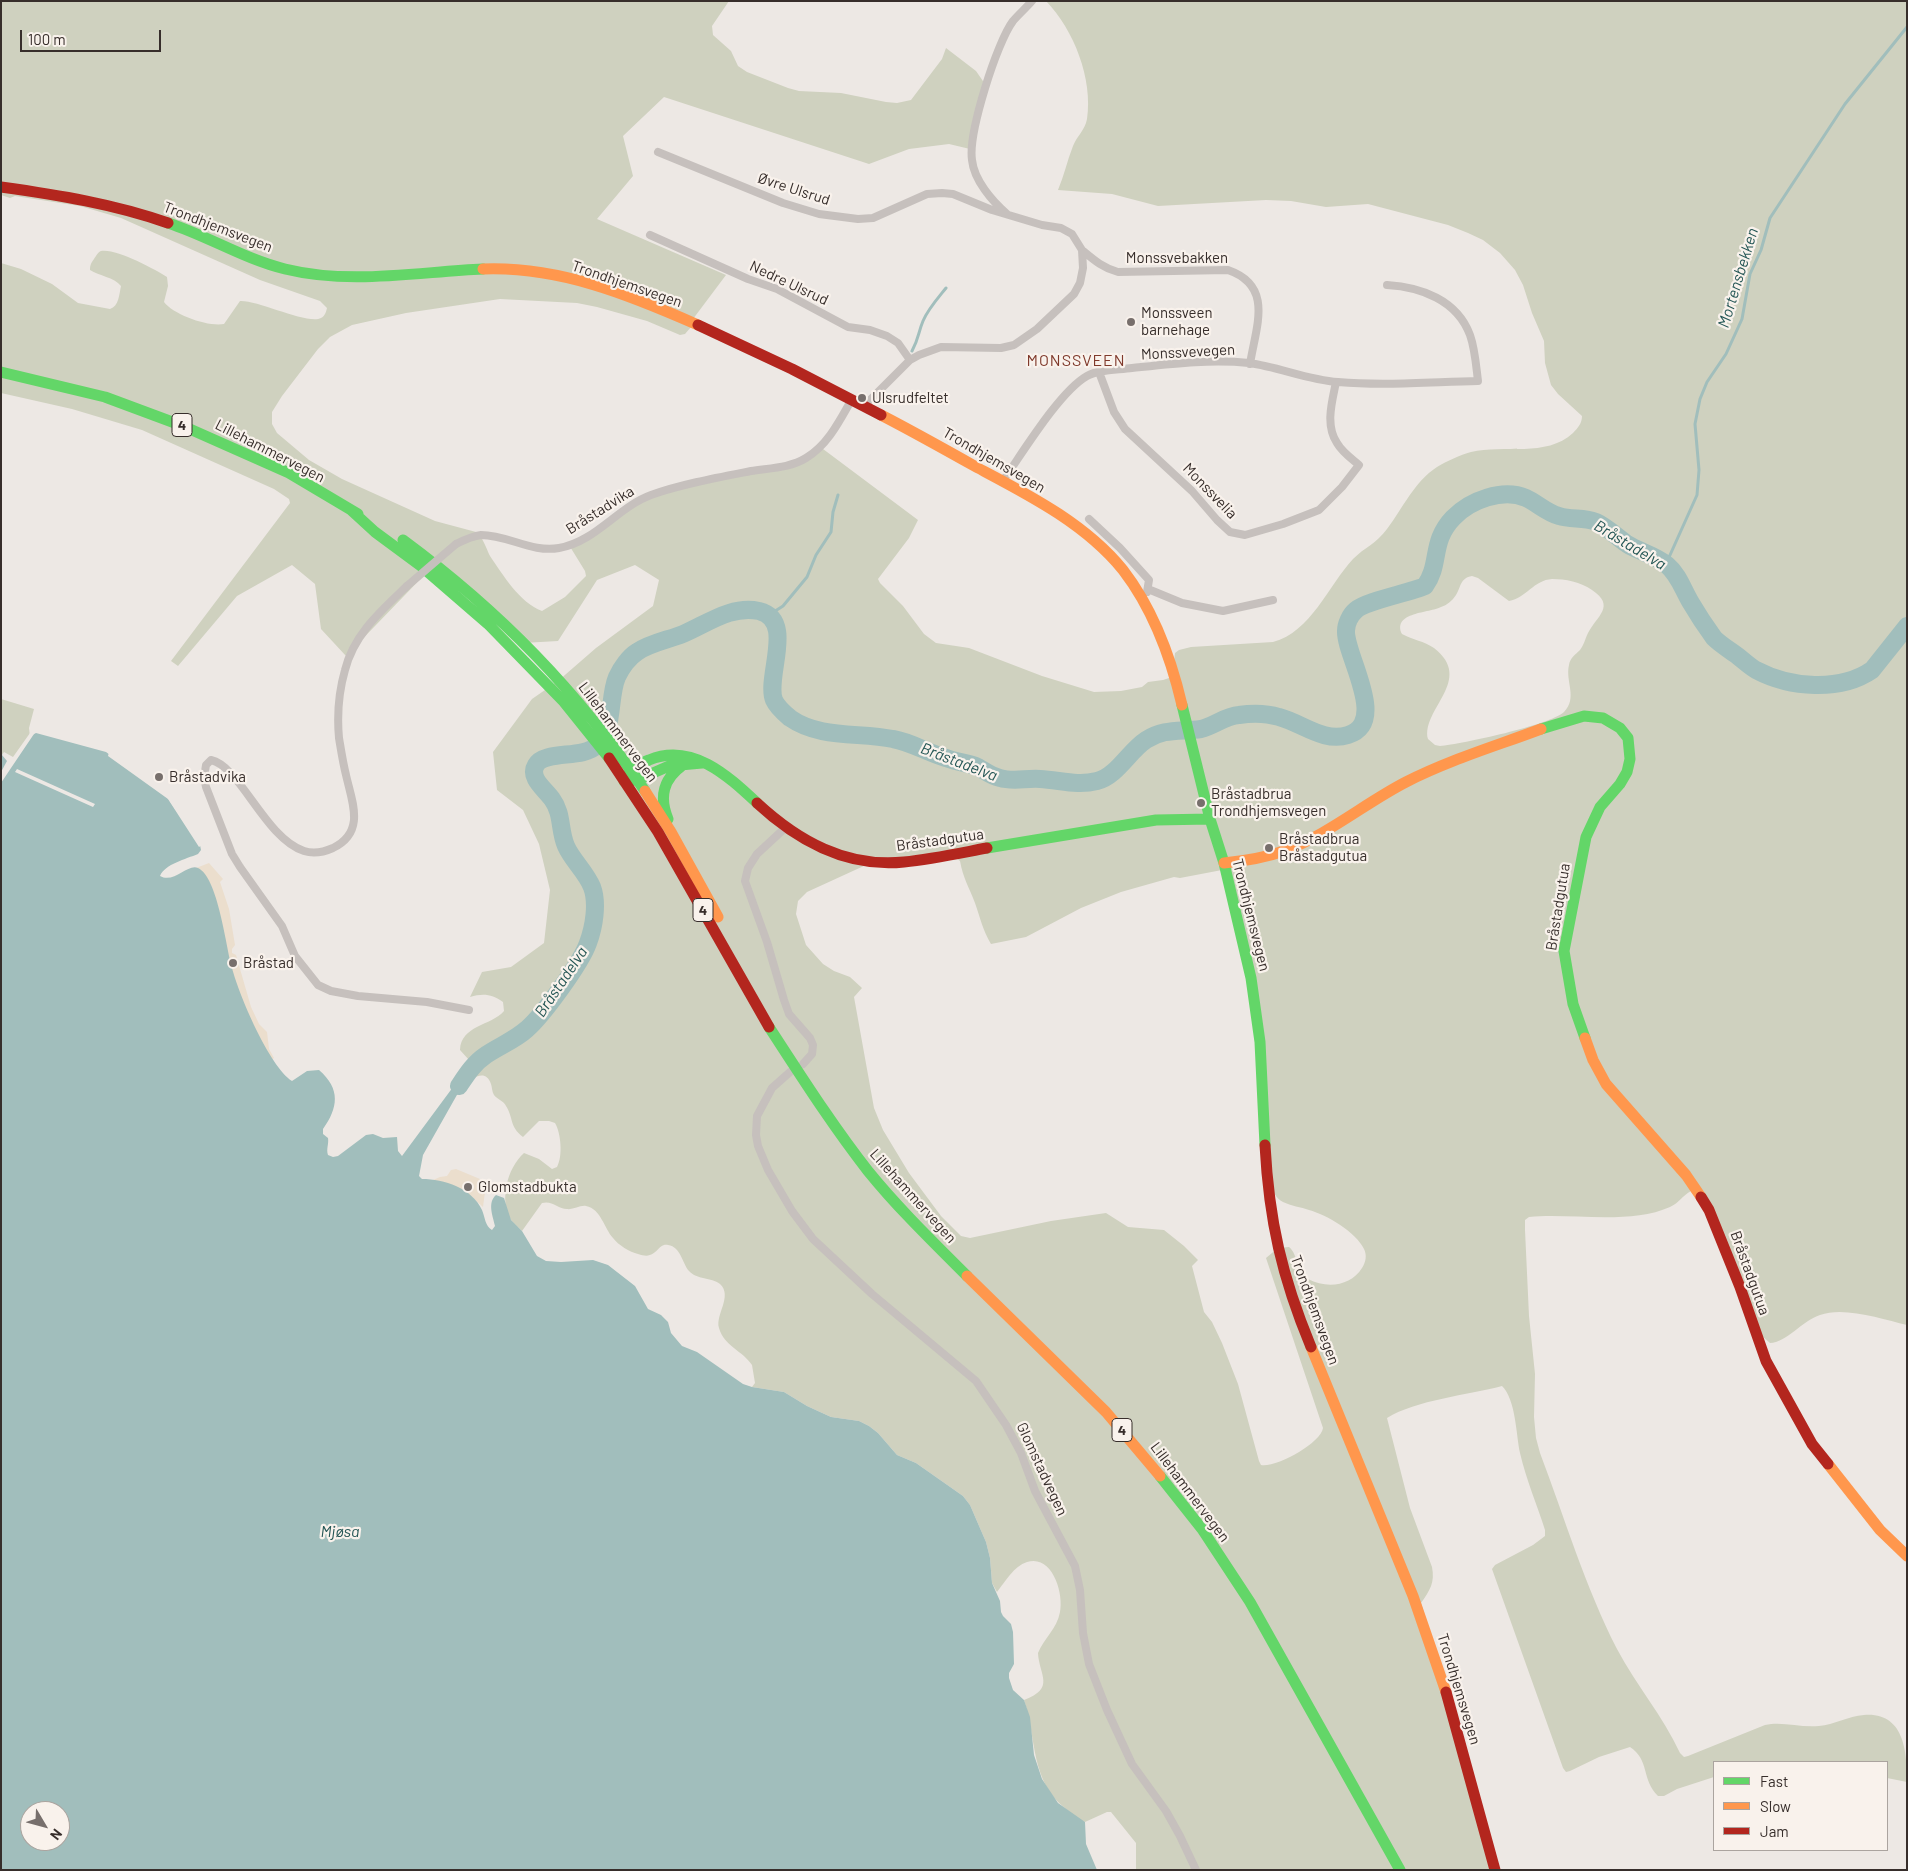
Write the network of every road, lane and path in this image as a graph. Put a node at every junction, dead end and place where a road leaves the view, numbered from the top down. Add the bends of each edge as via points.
1 (1032, 1) edge
2 (658, 152) dead end
3 (1, 187) edge
4 (1008, 215) junction
5 (650, 235) dead end
6 (1082, 250) junction
7 (1387, 285) dead end
8 (910, 360) junction
9 (1250, 364) junction
10 (1, 372) edge
11 (1099, 372) junction
12 (1336, 382) junction
13 (852, 398) junction
14 (864, 406) junction
15 (1002, 482) junction
16 (1089, 520) dead end
17 (1148, 589) junction
18 (1142, 600) junction
19 (1273, 600) dead end
20 (615, 758) junction
21 (702, 763) junction
22 (683, 765) junction
23 (630, 769) junction
24 (637, 780) junction
25 (624, 781) junction
26 (1210, 818) junction
27 (785, 828) junction
28 (683, 853) junction
29 (1224, 863) junction
30 (469, 1010) dead end
31 (780, 1040) junction
32 (803, 1064) dead end
33 (790, 1072) dead end
34 (1907, 1556) edge
35 (1196, 1870) edge
36 (1400, 1870) edge
37 (1495, 1870) edge

1 - 4 street via 1013,21 997,53 981,99 972,143 976,172 994,202
2 - 4 street, Øvre Ulsrud via 818,214 872,218 939,192 953,194
3 - 13 main road, Trondhjemsvegen via 128,210 175,225 283,269 306,273 353,276 488,269 558,276 661,309 740,343
4 - 6 street, Øvre Ulsrud via 1061,228 1072,234
5 - 8 street, Nedre Ulsrud via 777,290 848,327 887,336 898,343
6 - 8 street via 1083,268 1074,294 1038,329 1014,345 1001,348 940,347
6 - 9 street, Monssvebakken via 1108,270 1118,272 1228,270 1241,274 1258,295 1259,309
7 - 12 street, Monssvevegen via 1418,289 1443,301 1456,312 1470,334 1478,381
8 - 14 street
9 - 11 street, Monssvevegen via 1165,364
9 - 12 street, Monssvevegen
10 - 20 main road, Lillehammervegen / 4 via 105,397 183,426 289,473 351,510 456,596 568,699
11 - 12 street, Monssvelia via 1114,412 1125,429 1192,490 1230,532 1245,535 1319,510 1359,465 1337,444 1332,432 1330,411
11 - 15 street, Monssvevegen via 1088,375 1071,389
13 - 14 main road, Trondhjemsvegen
13 - 30 street, Bråstadvika, bridge via 825,442 805,459 653,494 562,548 535,547 481,535 468,538 456,544 407,586 366,628 350,653 345,669 340,738 354,824 341,844 321,852 306,852 292,846 269,824 218,761 211,760 206,765 204,778 225,840 282,926 295,956 318,985 330,991 358,996 427,1002
14 - 15 main road, Trondhjemsvegen
15 - 18 main road, Trondhjemsvegen via 1080,530 1114,560
16 - 17 street via 1149,580
17 - 18 street
17 - 19 street via 1182,603 1223,611
18 - 26 main road, Trondhjemsvegen via 1156,625 1177,684
20 - 23 main road, Lillehammervegen / 4
20 - 25 main road, Lillehammervegen / 4
21 - 22 main road
21 - 23 main road, Bråstadgutua via 686,755 662,755
21 - 27 main road, Bråstadgutua via 728,777
22 - 24 main road via 669,766
22 - 28 main road via 665,783 662,802
23 - 24 main road, Lillehammervegen / 4
23 - 25 main road
24 - 25 main road
24 - 28 main road, Lillehammervegen / 4
25 - 31 main road, Lillehammervegen / 4 via 689,885 761,1014
26 - 27 main road, Bråstadgutua via 1149,821 904,862 848,858 824,850
26 - 29 main road, Trondhjemsvegen
27 - 32 street via 757,854 748,868 745,881 789,1014 813,1045 812,1054
28 - 31 main road, Lillehammervegen / 4
29 - 34 main road, Bråstadgutua via 1248,861 1284,850 1322,833 1428,771 1557,723 1584,716 1603,718 1620,728 1628,738 1630,759 1620,784 1600,807 1586,837 1564,950 1573,1004 1581,1028 1606,1084 1686,1175 1709,1210 1766,1361 1812,1444 1880,1530
29 - 37 main road, Trondhjemsvegen via 1256,1006 1268,1189 1280,1258 1295,1308 1406,1579 1444,1684
31 - 36 main road, Lillehammervegen / 4 via 844,1140 897,1204 1106,1412 1181,1500 1250,1602
33 - 35 street, Glomstadvegen via 772,1088 757,1116 758,1146 778,1189 813,1239 872,1294 976,1381 1006,1425 1035,1491 1075,1566 1089,1664 1107,1710 1128,1758 1166,1812

